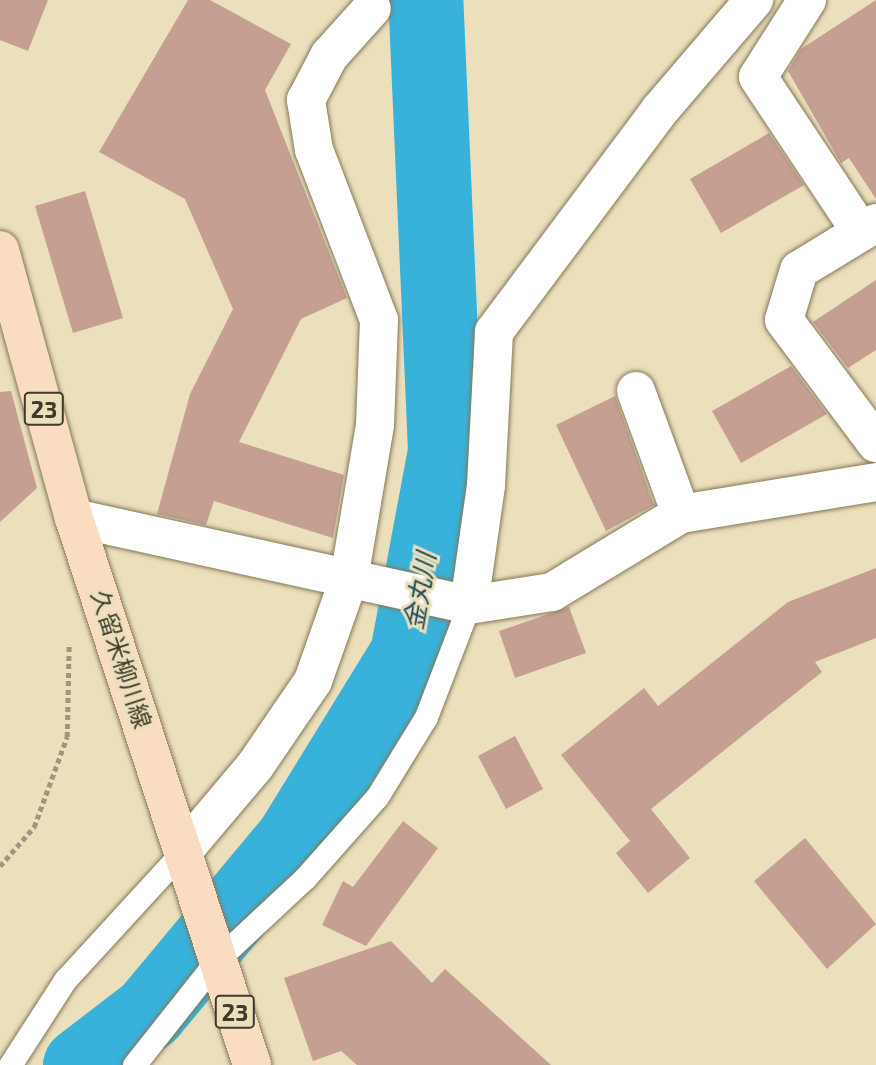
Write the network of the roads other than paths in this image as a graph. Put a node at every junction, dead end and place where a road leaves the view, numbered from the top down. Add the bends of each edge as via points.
1 (754, 0) edge
2 (807, 0) edge
3 (372, 4) edge
4 (869, 227) edge
5 (0, 250) edge
6 (636, 391) dead end
7 (876, 443) edge
8 (876, 482) edge
9 (681, 514) junction
10 (74, 518) junction
11 (349, 579) junction
12 (469, 605) junction
13 (183, 846) junction
14 (218, 959) junction
15 (10, 1065) edge
16 (134, 1065) edge
17 (252, 1065) edge

1 - 12 street via 660,110 494,332 486,485
2 - 4 street via 758,77
3 - 11 street via 329,56 306,100 314,150 379,320 375,425
4 - 7 street via 799,270 784,320
5 - 10 main road, 久留米柳川線 / 23
6 - 9 street
8 - 9 street
9 - 12 street via 552,592
10 - 11 street
10 - 13 main road, 久留米柳川線 / 23
11 - 12 street
11 - 13 street via 313,681 255,766
12 - 14 lane via 426,717 377,797 305,878
13 - 14 main road, 久留米柳川線 / 23
13 - 15 lane via 65,980
14 - 16 lane
14 - 17 main road, 久留米柳川線 / 23

